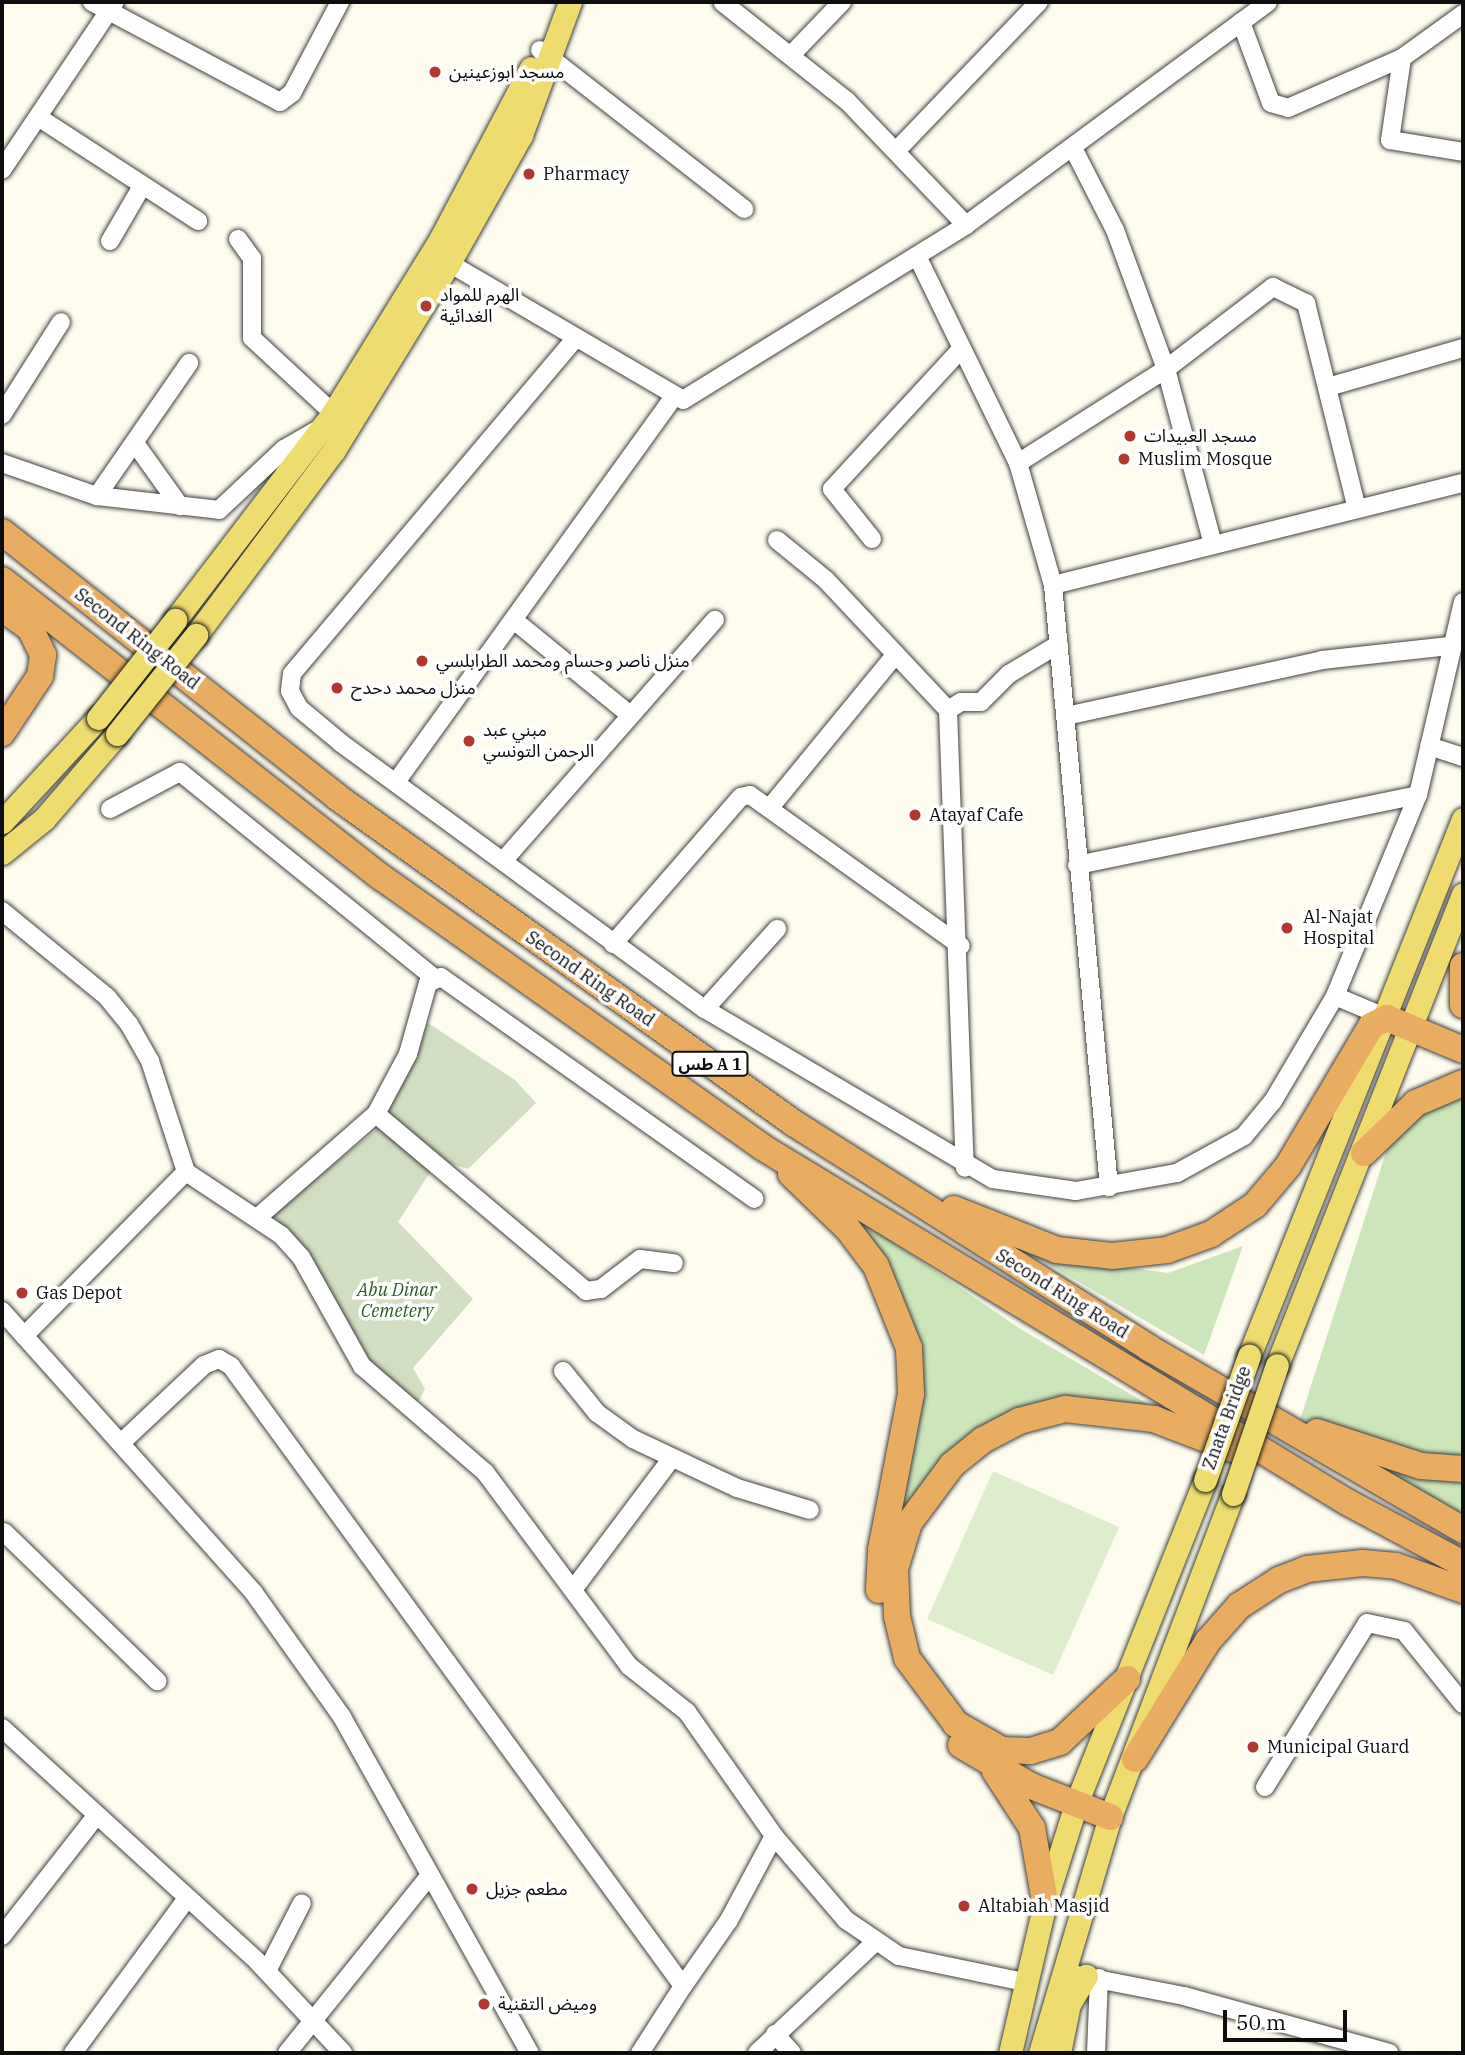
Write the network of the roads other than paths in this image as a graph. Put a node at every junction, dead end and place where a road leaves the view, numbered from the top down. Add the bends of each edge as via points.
1 (92, 2) edge
2 (340, 2) edge
3 (561, 2) edge
4 (570, 2) edge
5 (722, 2) edge
6 (842, 2) edge
7 (1039, 2) edge
8 (1262, 3) edge
9 (111, 7) edge
10 (1463, 14) edge
11 (1241, 22) junction
12 (793, 53) junction
13 (543, 55) junction
14 (1402, 58) junction
15 (38, 117) junction
16 (1073, 148) junction
17 (897, 150) junction
18 (1463, 152) edge
19 (2, 170) edge
20 (141, 188) junction
21 (744, 209) dead end
22 (198, 222) dead end
23 (966, 225) junction
24 (238, 239) dead end
25 (110, 241) dead end
26 (917, 256) junction
27 (449, 263) junction
28 (61, 322) dead end
29 (573, 340) junction
30 (1463, 348) edge
31 (961, 349) junction
32 (189, 363) dead end
33 (1166, 369) junction
34 (1328, 387) junction
35 (672, 400) junction
36 (2, 415) edge
37 (329, 419) junction
38 (137, 446) junction
39 (2, 463) edge
40 (1018, 463) junction
41 (1463, 482) edge
42 (97, 496) junction
43 (180, 506) junction
44 (1357, 509) junction
45 (2, 532) edge
46 (872, 539) dead end
47 (777, 540) dead end
48 (1212, 541) junction
49 (2, 580) edge
50 (1053, 584) junction
51 (1463, 602) edge
52 (2, 608) edge
53 (715, 620) dead end
54 (515, 621) junction
55 (1059, 644) junction
56 (1448, 646) junction
57 (895, 654) junction
58 (948, 710) junction
59 (629, 715) junction
60 (1066, 716) junction
61 (2, 733) edge
62 (1429, 746) junction
63 (1463, 757) edge
64 (396, 782) junction
65 (1418, 795) junction
66 (772, 805) junction
67 (110, 809) dead end
68 (1463, 819) edge
69 (2, 822) edge
70 (2, 852) edge
71 (503, 862) junction
72 (1077, 865) junction
73 (1463, 894) edge
74 (2, 911) edge
75 (777, 929) dead end
76 (613, 944) junction
77 (961, 946) junction
78 (1463, 966) edge
79 (434, 978) junction
80 (1335, 996) junction
81 (1463, 1005) edge
82 (705, 1009) junction
83 (1399, 1023) junction
84 (1463, 1050) edge
85 (1463, 1083) edge
86 (376, 1114) junction
87 (795, 1124) junction
88 (762, 1147) junction
89 (1364, 1153) junction
90 (965, 1168) junction
91 (186, 1172) junction
92 (1110, 1187) junction
93 (754, 1199) dead end
94 (257, 1218) junction
95 (674, 1263) dead end
96 (2, 1311) edge
97 (24, 1336) junction
98 (563, 1371) dead end
99 (1248, 1405) junction
100 (121, 1442) junction
101 (671, 1459) junction
102 (1463, 1469) edge
103 (1347, 1502) junction
104 (810, 1510) dead end
105 (1463, 1530) edge
106 (3, 1532) edge
107 (1463, 1564) edge
108 (575, 1587) junction
109 (1463, 1590) edge
110 (1127, 1679) junction
111 (157, 1681) dead end
112 (1463, 1703) edge
113 (2, 1728) edge
114 (1135, 1759) junction
115 (992, 1767) junction
116 (1265, 1787) dead end
117 (1076, 1804) junction
118 (96, 1816) junction
119 (1110, 1817) junction
120 (774, 1836) junction
121 (430, 1875) junction
122 (185, 1901) junction
123 (1045, 1902) junction
124 (302, 1903) dead end
125 (2, 1936) edge
126 (874, 1943) junction
127 (267, 1971) junction
128 (1059, 1973) junction
129 (1092, 1977) junction
130 (1024, 1982) junction
131 (683, 1986) junction
132 (310, 2024) junction
133 (775, 2034) junction
134 (74, 2053) edge
135 (287, 2053) edge
136 (344, 2053) edge
137 (530, 2053) edge
138 (640, 2053) edge
139 (757, 2053) edge
140 (792, 2053) edge
141 (1010, 2053) edge
142 (1040, 2053) edge
143 (1059, 2053) edge
144 (1096, 2053) edge
145 (1389, 2053) edge

1 - 9 street
2 - 9 street via 292,93 280,102
3 - 13 main road
4 - 13 main road
5 - 12 street
6 - 12 street
7 - 17 street
8 - 11 street
9 - 15 street
10 - 14 street
11 - 14 street via 1278,108 1296,107
11 - 16 street
12 - 17 street
13 - 21 street
13 - 27 main road via 521,135
13 - 37 main road via 441,238
14 - 18 street via 1390,140
15 - 19 street
15 - 20 street
16 - 23 street
16 - 33 street via 1115,230
17 - 23 street
20 - 22 street
20 - 25 street
23 - 26 street
24 - 37 street via 252,258 252,338
26 - 31 street
26 - 35 street via 694,397
27 - 29 street
27 - 70 main road, bridge via 334,450 196,635 44,819
28 - 36 street
29 - 35 street
29 - 64 street via 292,674 290,691 299,708
30 - 34 street
31 - 40 street
31 - 46 street via 832,489
32 - 38 street
33 - 34 street via 1273,287 1306,303
33 - 40 street
33 - 48 street
34 - 44 street
35 - 54 street
37 - 43 street via 284,449 219,510
37 - 69 main road, bridge via 98,718
38 - 42 street
38 - 43 street
39 - 42 street
40 - 50 street
41 - 44 street
42 - 43 street
44 - 48 street
45 - 87 highway, Second Ring Road / طس A 1 via 348,805
47 - 57 street
48 - 50 street
49 - 88 highway, Second Ring Road / طس A 1 via 392,885
50 - 55 street
51 - 56 street
52 - 61 highway via 30,628 43,655 40,677
53 - 59 street
54 - 59 street
54 - 64 street
55 - 58 street via 1009,674 981,702 961,702
55 - 60 street
56 - 60 street via 1322,660
56 - 62 street
57 - 58 street
57 - 66 street
58 - 77 street
59 - 71 street
60 - 72 street
62 - 63 street
62 - 65 street
64 - 71 street
65 - 72 street
65 - 80 street
66 - 76 street via 741,797
66 - 77 street
67 - 79 street via 180,772
68 - 83 main road
71 - 76 street
72 - 92 street
73 - 83 main road
74 - 91 street via 107,997 129,1024 150,1061
75 - 82 street
76 - 82 street
77 - 90 street
78 - 81 highway
79 - 86 street via 408,1054
79 - 93 street via 441,977
80 - 83 street
80 - 92 street via 1308,1047 1244,1136 1177,1173
82 - 90 street
83 - 84 highway
83 - 87 highway via 1360,1039 1288,1166 1255,1205 1211,1234 1167,1250 1112,1256 1057,1250 969,1217 877,1161
83 - 89 main road
83 - 110 main road, Znata Bridge, bridge via 1249,1356
85 - 89 highway via 1416,1103
86 - 94 street
86 - 95 street via 586,1291 601,1289 640,1259
87 - 99 highway, Second Ring Road / طس A 1
88 - 103 highway, Second Ring Road / طس A 1
88 - 115 highway via 848,1229 896,1305 909,1349 911,1394 881,1550 879,1601 892,1658 919,1705
89 - 114 main road, bridge via 1278,1365
90 - 92 street via 1035,1190
91 - 94 street
91 - 97 street
94 - 108 street via 301,1257 362,1366 485,1472
96 - 97 street
97 - 100 street
98 - 101 street via 597,1413
99 - 102 highway via 1421,1466
99 - 105 highway, Second Ring Road / طس A 1
100 - 121 street via 270,1616 342,1717
100 - 131 street via 204,1365 219,1359 231,1366
101 - 104 street
101 - 108 street
103 - 107 highway, Second Ring Road / طس A 1
103 - 110 highway via 1193,1432 1114,1410 1065,1409 983,1440 952,1465 909,1523 895,1569 907,1658 956,1724 1002,1751 1059,1742
106 - 111 street
108 - 120 street via 629,1666 687,1713
109 - 114 highway via 1396,1566 1363,1563 1307,1569 1279,1580 1239,1606 1208,1642
110 - 117 main road, Znata Bridge
112 - 116 street via 1404,1631 1385,1622 1367,1623
113 - 118 street
114 - 119 main road
115 - 117 highway
115 - 123 highway via 1032,1828
117 - 119 highway
117 - 123 main road, Znata Bridge
118 - 122 street
118 - 125 street
119 - 128 main road
120 - 126 street via 846,1920
120 - 131 street via 729,1920
121 - 132 street
121 - 137 street
122 - 127 street
122 - 134 street
123 - 130 main road, Znata Bridge
124 - 127 street
126 - 130 street via 911,1960
126 - 133 street
127 - 132 street
128 - 129 street
128 - 142 main road
129 - 143 main road via 1069,2004
129 - 144 street
129 - 145 street
130 - 141 main road, Znata Bridge
131 - 138 street
132 - 135 street
132 - 136 street
133 - 139 street
133 - 140 street

